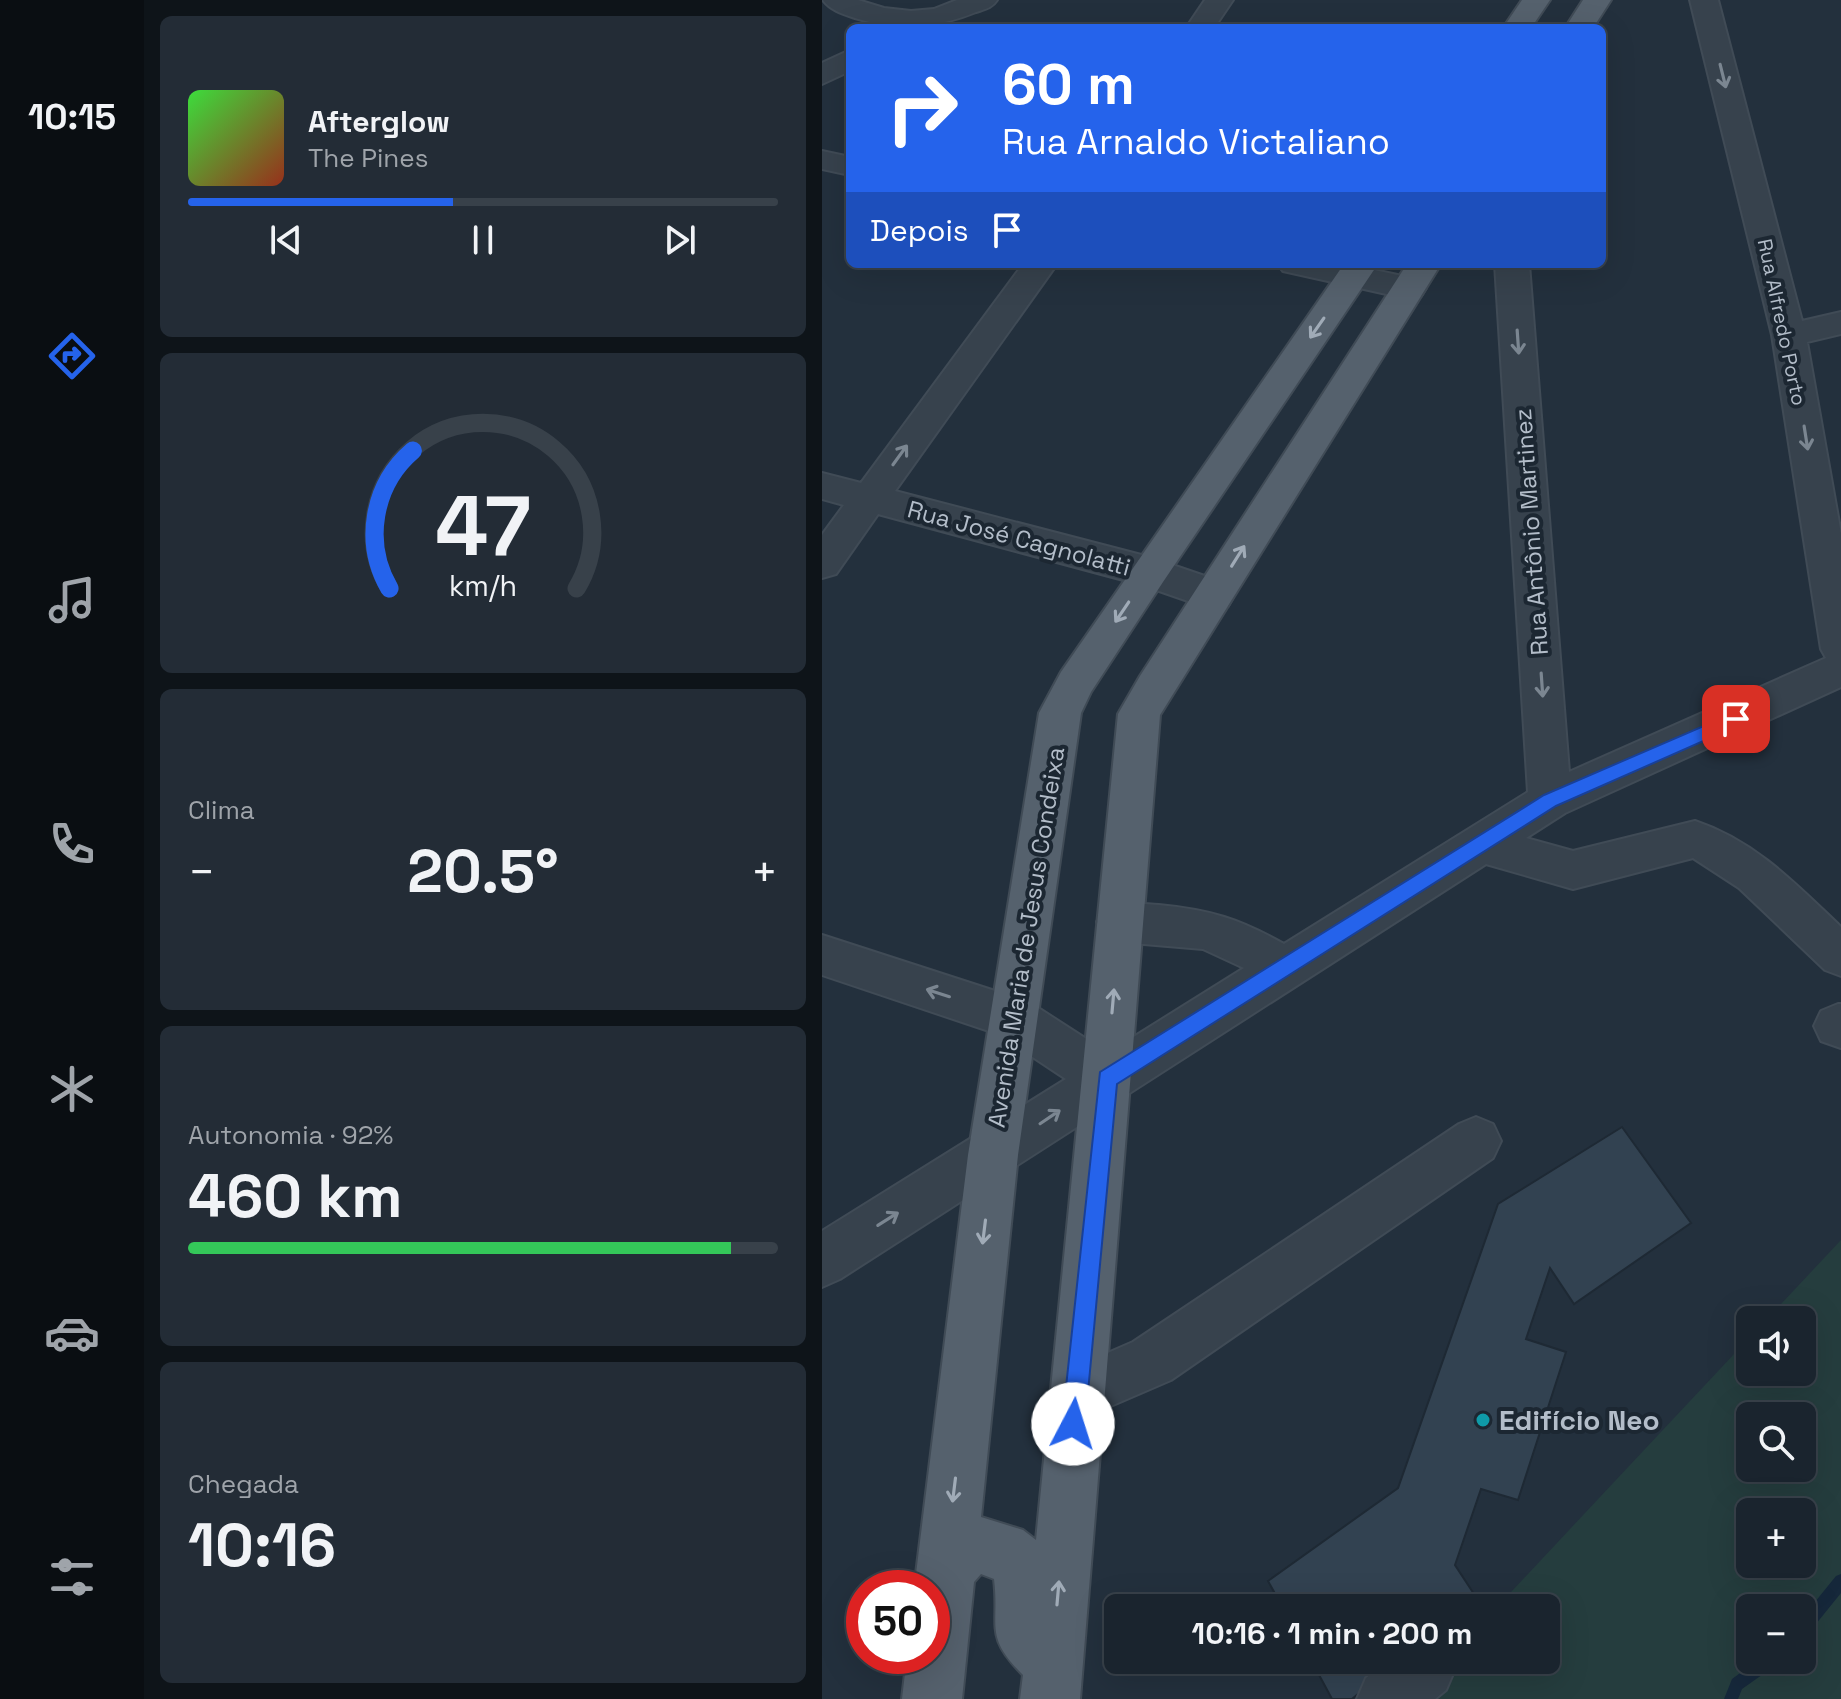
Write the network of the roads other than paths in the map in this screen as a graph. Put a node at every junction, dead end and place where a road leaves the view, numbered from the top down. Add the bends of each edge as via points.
1 (825, 0) edge
2 (837, 0) edge
3 (983, 0) edge
4 (1219, 0) edge
5 (1536, 0) edge
6 (1597, 0) edge
7 (1704, 0) edge
8 (822, 11) edge
9 (922, 23) edge
10 (1203, 24) edge
11 (1520, 24) edge
12 (1582, 24) edge
13 (846, 61) edge
14 (822, 75) edge
15 (822, 160) edge
16 (846, 165) edge
17 (1037, 268) edge
18 (1336, 268) edge
19 (1512, 268) edge
20 (1357, 270) edge
21 (1417, 276) edge
22 (1841, 323) edge
23 (1789, 335) junction
24 (822, 486) edge
25 (868, 498) junction
26 (822, 564) edge
27 (1149, 572) junction
28 (1214, 595) junction
29 (1841, 649) edge
30 (1841, 669) edge
31 (1550, 800) junction
32 (1479, 843) junction
33 (1120, 922) junction
34 (822, 955) edge
35 (1841, 956) edge
36 (1284, 967) junction
37 (1012, 1017) junction
38 (1107, 1079) junction
39 (1476, 1141) dead end
40 (993, 1155) junction
41 (822, 1261) edge
42 (1076, 1394) junction
43 (945, 1570) edge
44 (948, 1570) edge
45 (935, 1674) edge
46 (1050, 1680) edge
47 (932, 1699) edge

1 - 8 street
2 - 9 street
3 - 9 street
4 - 10 street
5 - 11 main road
6 - 12 main road
7 -> 23 street, Rua Alfredo Porto
13 - 14 street
15 - 16 street
25 -> 17 street
18 - 20 street
19 -> 31 street, Rua Antônio Martinez
20 - 21 street
20 -> 27 main road, Avenida Maria de Jesus Condeixa
28 -> 21 main road
22 - 23 street
23 -> 29 street, Rua Alfredo Porto
24 - 25 street, Rua José Cagnolatti
25 - 26 street
25 - 27 street, Rua José Cagnolatti
27 - 28 street, Rua José Cagnolatti
27 -> 37 main road, Avenida Maria de Jesus Condeixa via 1060,713
28 - 33 main road via 1139,714
30 - 31 street
31 - 32 street
32 - 35 street via 1573,870 1695,839 1757,877
32 - 36 street
33 - 36 street via 1204,929
38 -> 33 main road
37 -> 34 street
36 - 38 street
37 - 38 street
37 - 40 main road, Avenida Maria de Jesus Condeixa
40 -> 38 street
38 - 42 main road
39 - 42 street via 1152,1361
41 -> 40 street
40 -> 43 main road, Avenida Maria de Jesus Condeixa
46 -> 42 main road
44 - 46 main road via 975,1545 1012,1555 1021,1571 1024,1635
45 - 47 main road, Avenida Maria de Jesus Condeixa

